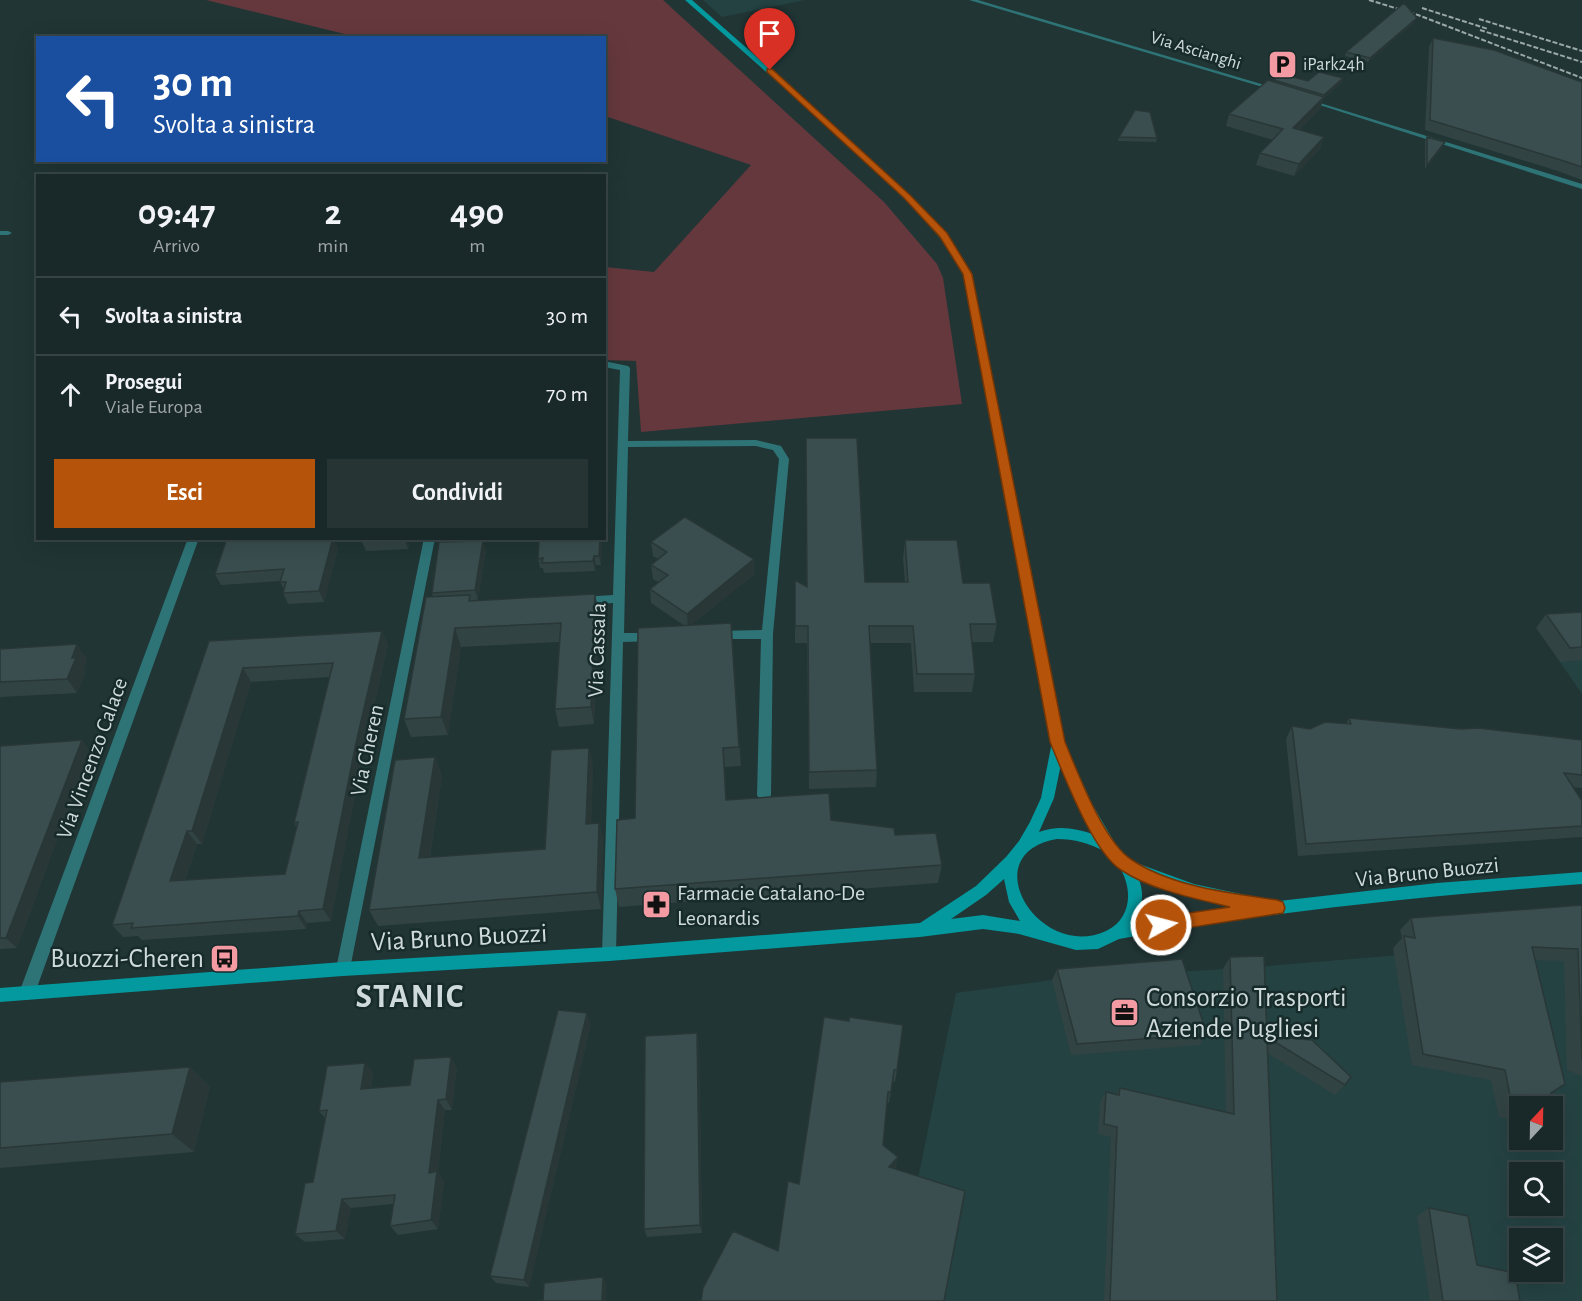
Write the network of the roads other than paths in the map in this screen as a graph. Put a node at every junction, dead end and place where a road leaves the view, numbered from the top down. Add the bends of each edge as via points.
1 (688, 0) edge
2 (972, 0) edge
3 (1287, 93) edge
4 (1298, 96) edge
5 (1582, 187) edge
6 (606, 364) edge
7 (623, 444) junction
8 (193, 540) edge
9 (430, 540) edge
10 (618, 599) junction
11 (571, 602) edge
12 (767, 634) junction
13 (709, 635) edge
14 (663, 636) edge
15 (617, 638) junction
16 (1058, 742) junction
17 (764, 795) edge
18 (1022, 848) junction
19 (1111, 849) junction
20 (1013, 862) junction
21 (1125, 865) junction
22 (1582, 879) edge
23 (1277, 908) junction
24 (920, 930) junction
25 (1117, 933) junction
26 (1054, 937) junction
27 (609, 954) junction
28 (342, 969) junction
29 (27, 993) junction
30 (0, 995) edge

1 - 16 main road via 907,196 944,235 968,274
2 - 3 street, Via Ascianghi
4 - 5 street
6 - 7 street, Via Cassala via 625,368
7 - 10 street, Via Cassala
7 - 12 street via 756,443 777,448 784,459
8 - 29 street, Via Vincenzo Calace
9 - 28 street, Via Cheren via 422,610
10 - 11 street
10 - 15 street, Via Cassala
12 - 13 street
12 - 17 street
14 - 15 street
15 - 27 street, Via Cassala
16 - 18 main road via 1045,804
16 - 19 main road via 1086,807
18 - 19 main road via 1035,838 1072,833
18 - 20 main road
19 - 21 main road
20 - 24 main road via 975,897
20 - 26 main road via 1009,878 1021,912
21 - 23 main road via 1166,883
21 - 25 main road via 1134,883 1136,902 1130,920
22 - 23 main road, Via Bruno Buozzi via 1437,889
23 - 25 main road
24 - 26 main road, Via Bruno Buozzi via 983,922
24 - 27 main road, Via Bruno Buozzi
25 - 26 main road via 1098,942 1076,943
27 - 28 main road, Via Bruno Buozzi
28 - 29 main road, Via Bruno Buozzi
29 - 30 main road, Via Bruno Buozzi

